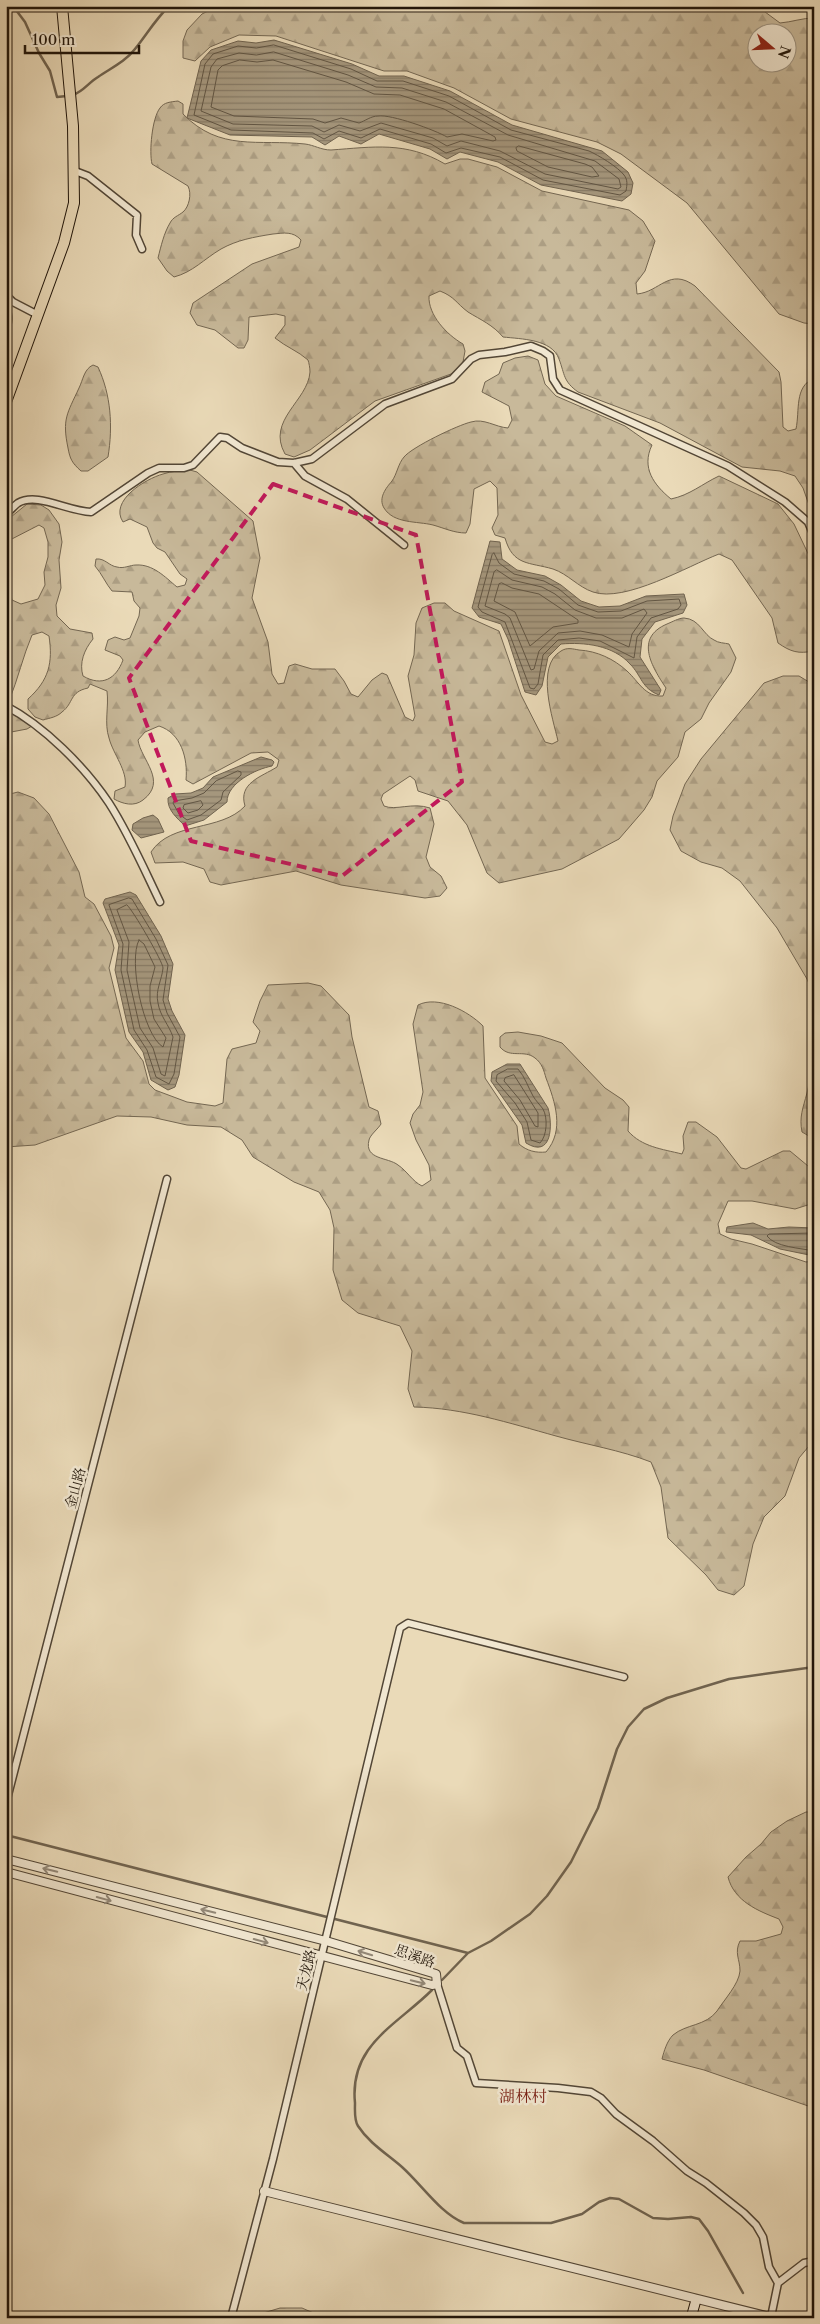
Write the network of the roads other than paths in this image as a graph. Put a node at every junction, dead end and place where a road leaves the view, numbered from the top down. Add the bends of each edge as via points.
1 (62, 6) edge
2 (75, 171) junction
3 (142, 249) dead end
4 (6, 295) edge
5 (38, 315) junction
6 (6, 402) edge
7 (294, 463) junction
8 (6, 514) edge
9 (814, 536) edge
10 (404, 545) dead end
11 (6, 706) edge
12 (160, 902) dead end
13 (167, 1179) dead end
14 (624, 1677) dead end
15 (6, 1803) edge
16 (6, 1859) edge
17 (6, 1872) edge
18 (326, 1941) junction
19 (322, 1957) junction
20 (437, 1984) junction
21 (264, 2191) junction
22 (814, 2261) edge
23 (778, 2283) junction
24 (696, 2300) junction
25 (772, 2317) edge
26 (231, 2318) edge
27 (691, 2318) edge

1 - 2 main road
2 - 3 street via 88,176 137,215 136,235
2 - 5 main road via 71,222
4 - 5 street
5 - 6 main road
7 - 8 street via 278,462 220,437 193,465 159,468 148,473 91,512 33,499 17,504
7 - 9 street via 312,459 385,404 452,379 479,355 531,346 550,356 553,379 560,390 728,466 785,502 808,522
7 - 10 street via 305,476 347,499
11 - 12 street via 49,734 99,790 118,819
13 - 15 street, 金山路
14 - 18 street, 天龙路 via 408,1624 400,1628
18 -> 16 street, 思溪路
17 -> 19 street, 思溪路
18 - 19 street, 天龙路
20 -> 18 street, 思溪路 via 436,1974
19 -> 20 street, 思溪路
19 - 21 street, 天龙路
20 - 23 street via 456,2048 467,2056 476,2083 592,2092 756,2225 769,2267
21 - 24 street
21 - 26 street, 天龙路
22 - 23 street via 804,2263
23 - 25 street
24 - 25 street
24 - 27 main road

